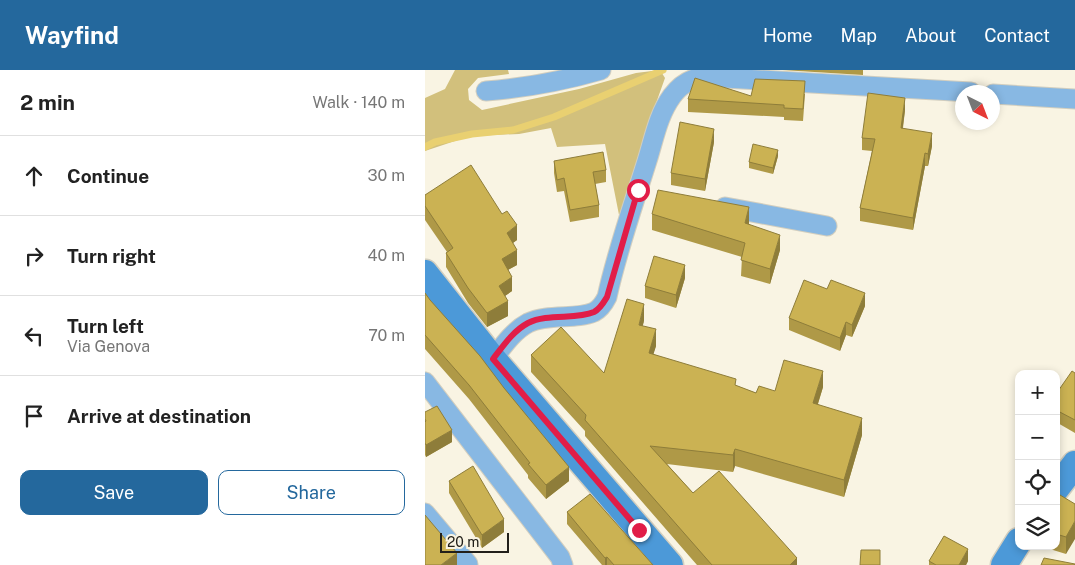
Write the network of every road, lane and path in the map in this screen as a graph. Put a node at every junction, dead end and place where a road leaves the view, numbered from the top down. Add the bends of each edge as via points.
1 (601, 70) edge
2 (687, 75) edge
3 (486, 91) dead end
4 (955, 91) edge
5 (1000, 94) edge
6 (1075, 99) edge
7 (638, 190) junction
8 (657, 194) edge
9 (704, 203) edge
10 (827, 226) dead end
11 (425, 274) edge
12 (493, 359) junction
13 (425, 382) edge
14 (1075, 464) edge
15 (1060, 484) edge
16 (425, 513) edge
17 (1015, 548) edge
18 (561, 561) edge
19 (468, 564) dead end
20 (670, 565) edge
21 (1004, 565) edge

1 - 3 street via 527,87
2 - 4 street
2 - 7 street via 661,115
5 - 6 street
7 - 8 street
7 - 12 street via 602,305 590,313 528,323 510,337
9 - 10 street
11 - 12 main road
12 - 20 main road
13 - 18 street
14 - 15 main road
16 - 19 street
17 - 21 main road

